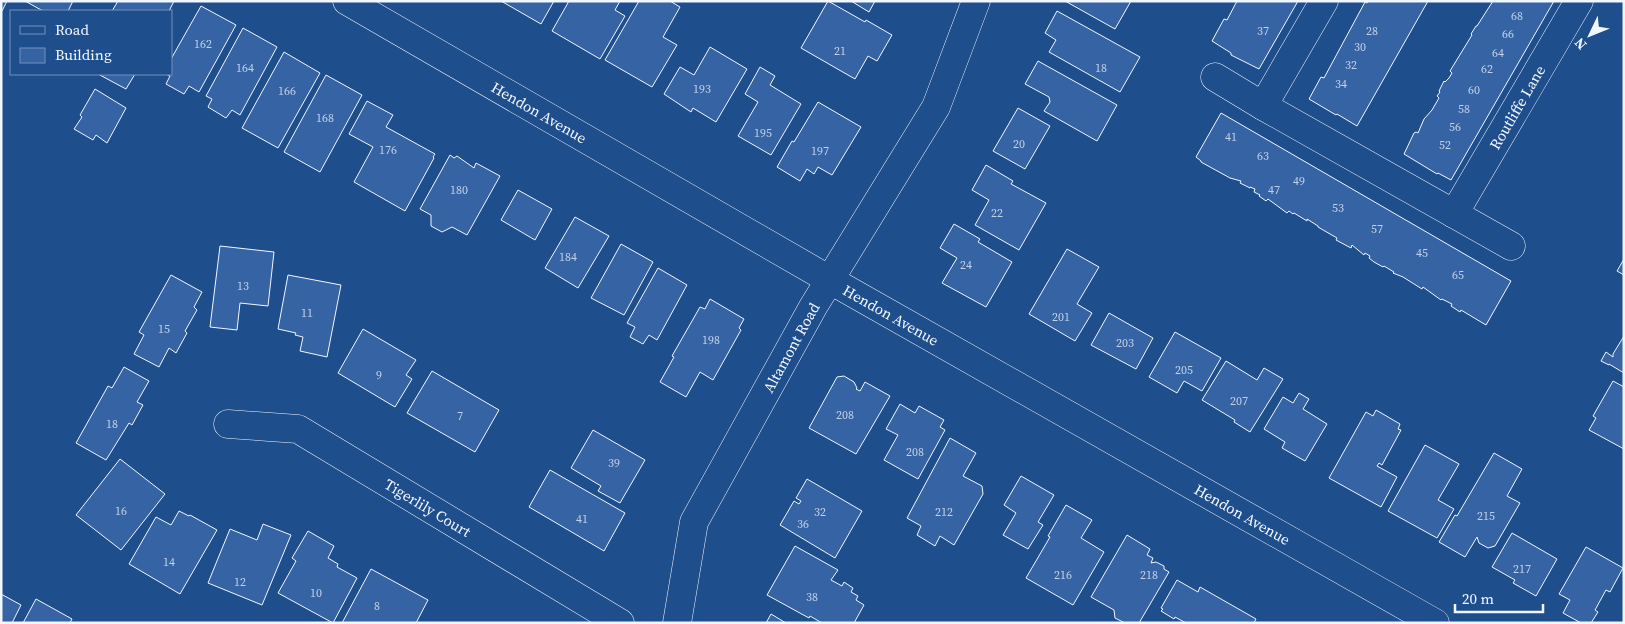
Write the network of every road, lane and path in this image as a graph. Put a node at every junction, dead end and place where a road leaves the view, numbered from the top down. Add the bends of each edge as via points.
1 (348, 1) edge
2 (976, 1) edge
3 (1324, 1) edge
4 (1580, 1) edge
5 (1215, 76) dead end
6 (1263, 106) junction
7 (1454, 214) junction
8 (1511, 246) dead end
9 (830, 280) junction
10 (228, 424) dead end
11 (620, 623) edge
12 (677, 623) edge
13 (1435, 623) edge

1 - 9 street, Hendon Avenue
2 - 9 street, Altamont Road via 936,107
3 - 6 street
4 - 7 street, Routliffe Lane
5 - 6 street
6 - 7 street
7 - 8 street
9 - 12 street, Altamont Road via 694,522
9 - 13 street, Hendon Avenue
10 - 11 street, Tigerlily Court via 298,429

